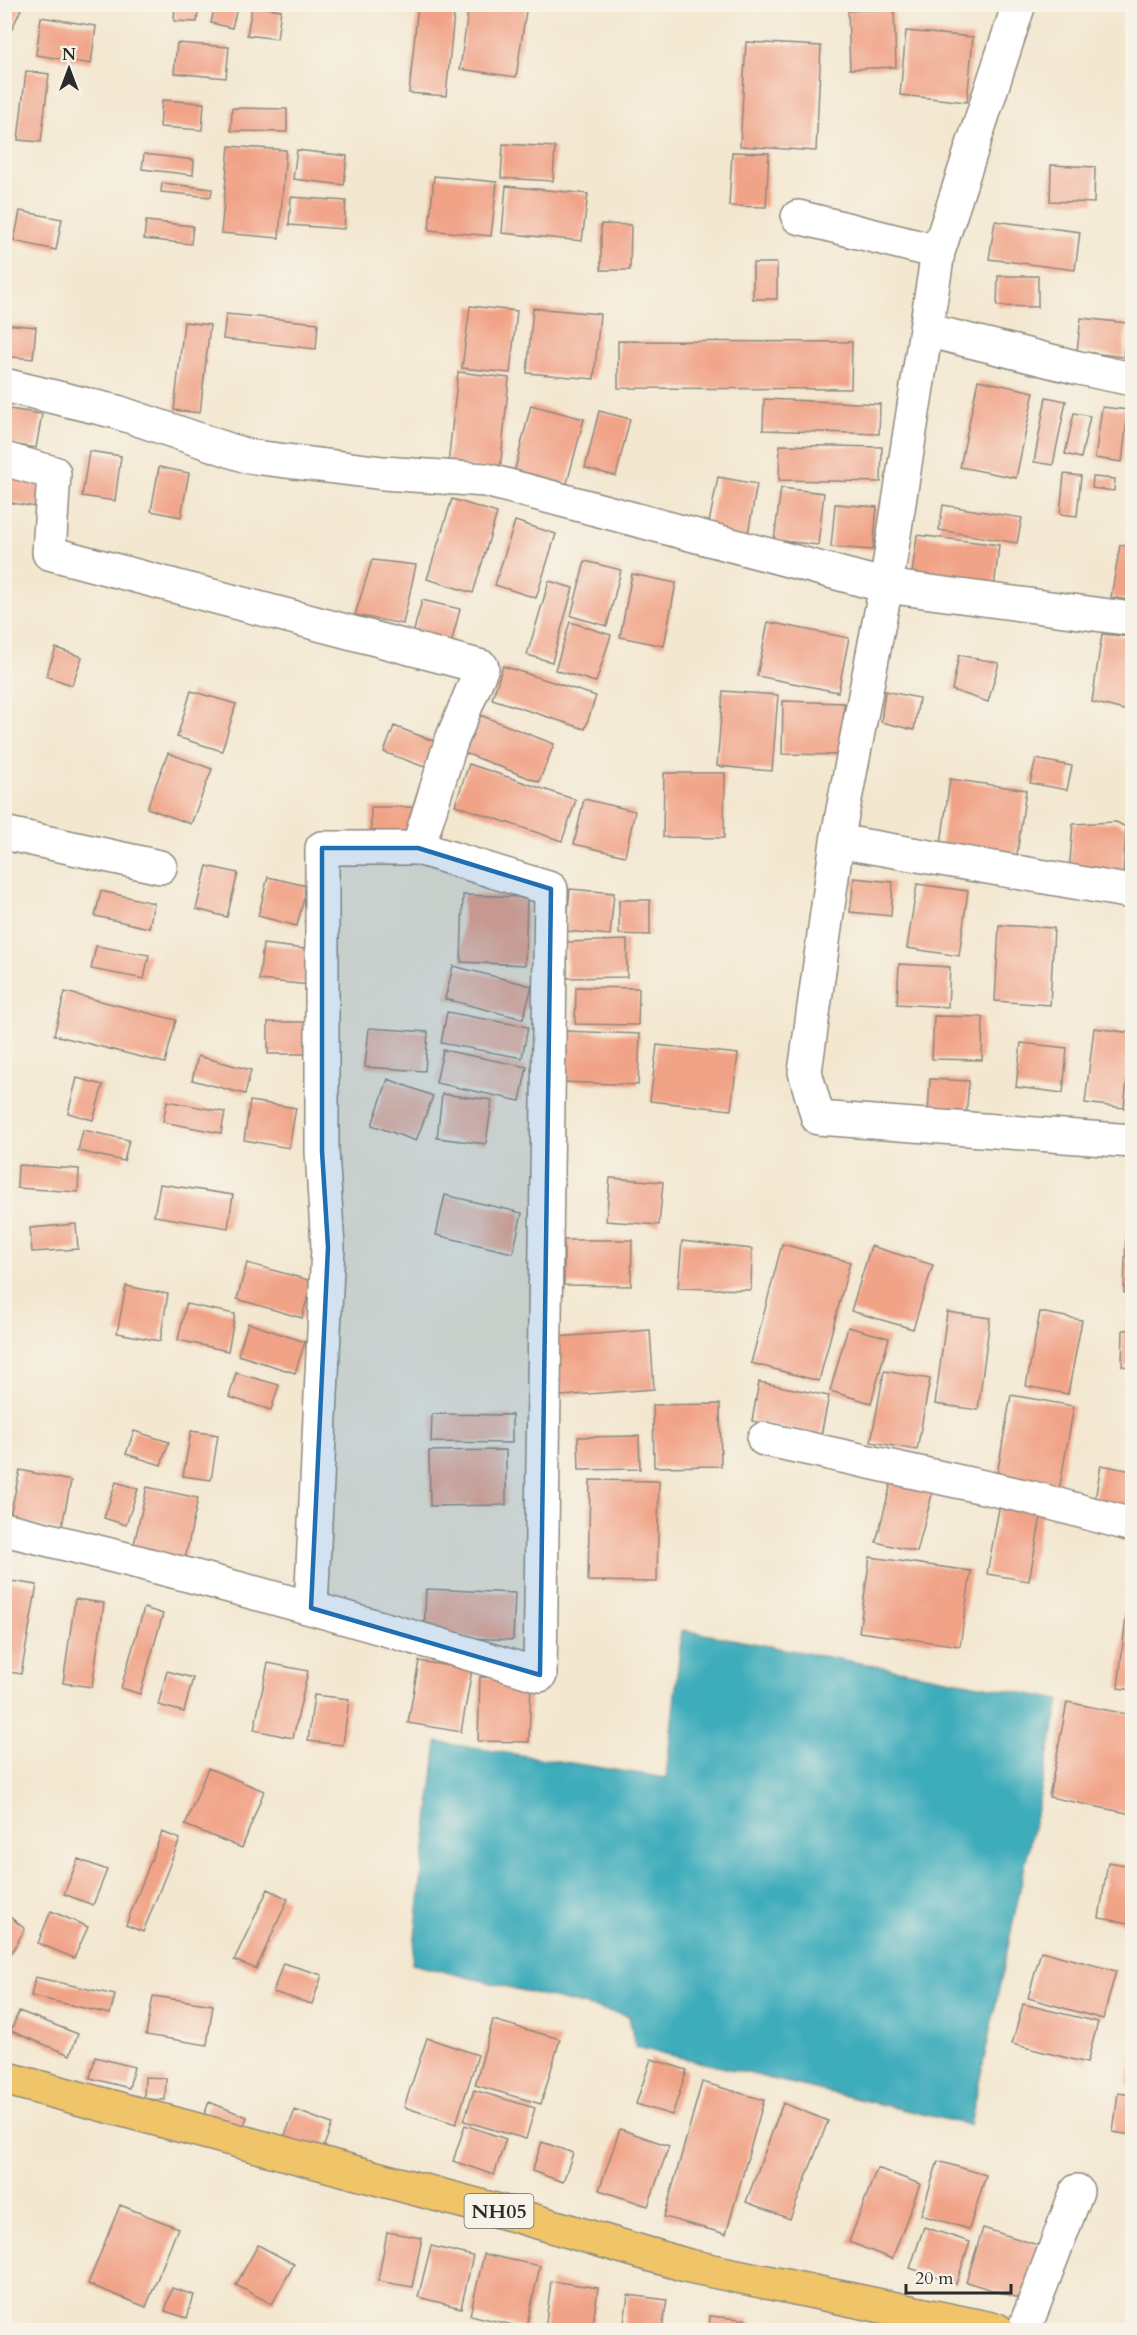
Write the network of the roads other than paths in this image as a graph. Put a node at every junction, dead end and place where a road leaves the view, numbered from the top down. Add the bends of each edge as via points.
1 (1019, 4) edge
2 (798, 217) dead end
3 (938, 252) junction
4 (926, 330) junction
5 (1132, 379) edge
6 (4, 385) edge
7 (4, 459) edge
8 (886, 586) junction
9 (1132, 619) edge
10 (4, 833) edge
11 (837, 841) junction
12 (417, 848) junction
13 (160, 867) dead end
14 (1132, 892) edge
15 (1132, 1141) edge
16 (764, 1439) dead end
17 (1132, 1525) edge
18 (4, 1529) edge
19 (311, 1608) junction
20 (4, 2078) edge
21 (1077, 2191) dead end
22 (997, 2331) edge
23 (1024, 2331) edge

1 - 3 street
2 - 3 street
3 - 4 street
4 - 5 street
4 - 8 street
6 - 8 street via 117,412 247,456 383,473 486,480
7 - 12 street via 54,473 49,553 482,667 451,742
8 - 9 street
8 - 11 street
10 - 13 street
11 - 14 street
11 - 15 street via 805,1072 818,1118
12 - 19 street via 322,848 322,1151 328,1247
12 - 19 street via 551,889 540,1675
16 - 17 street via 1029,1497
18 - 19 street
20 - 22 main road, NH05 via 689,2266
21 - 23 street

